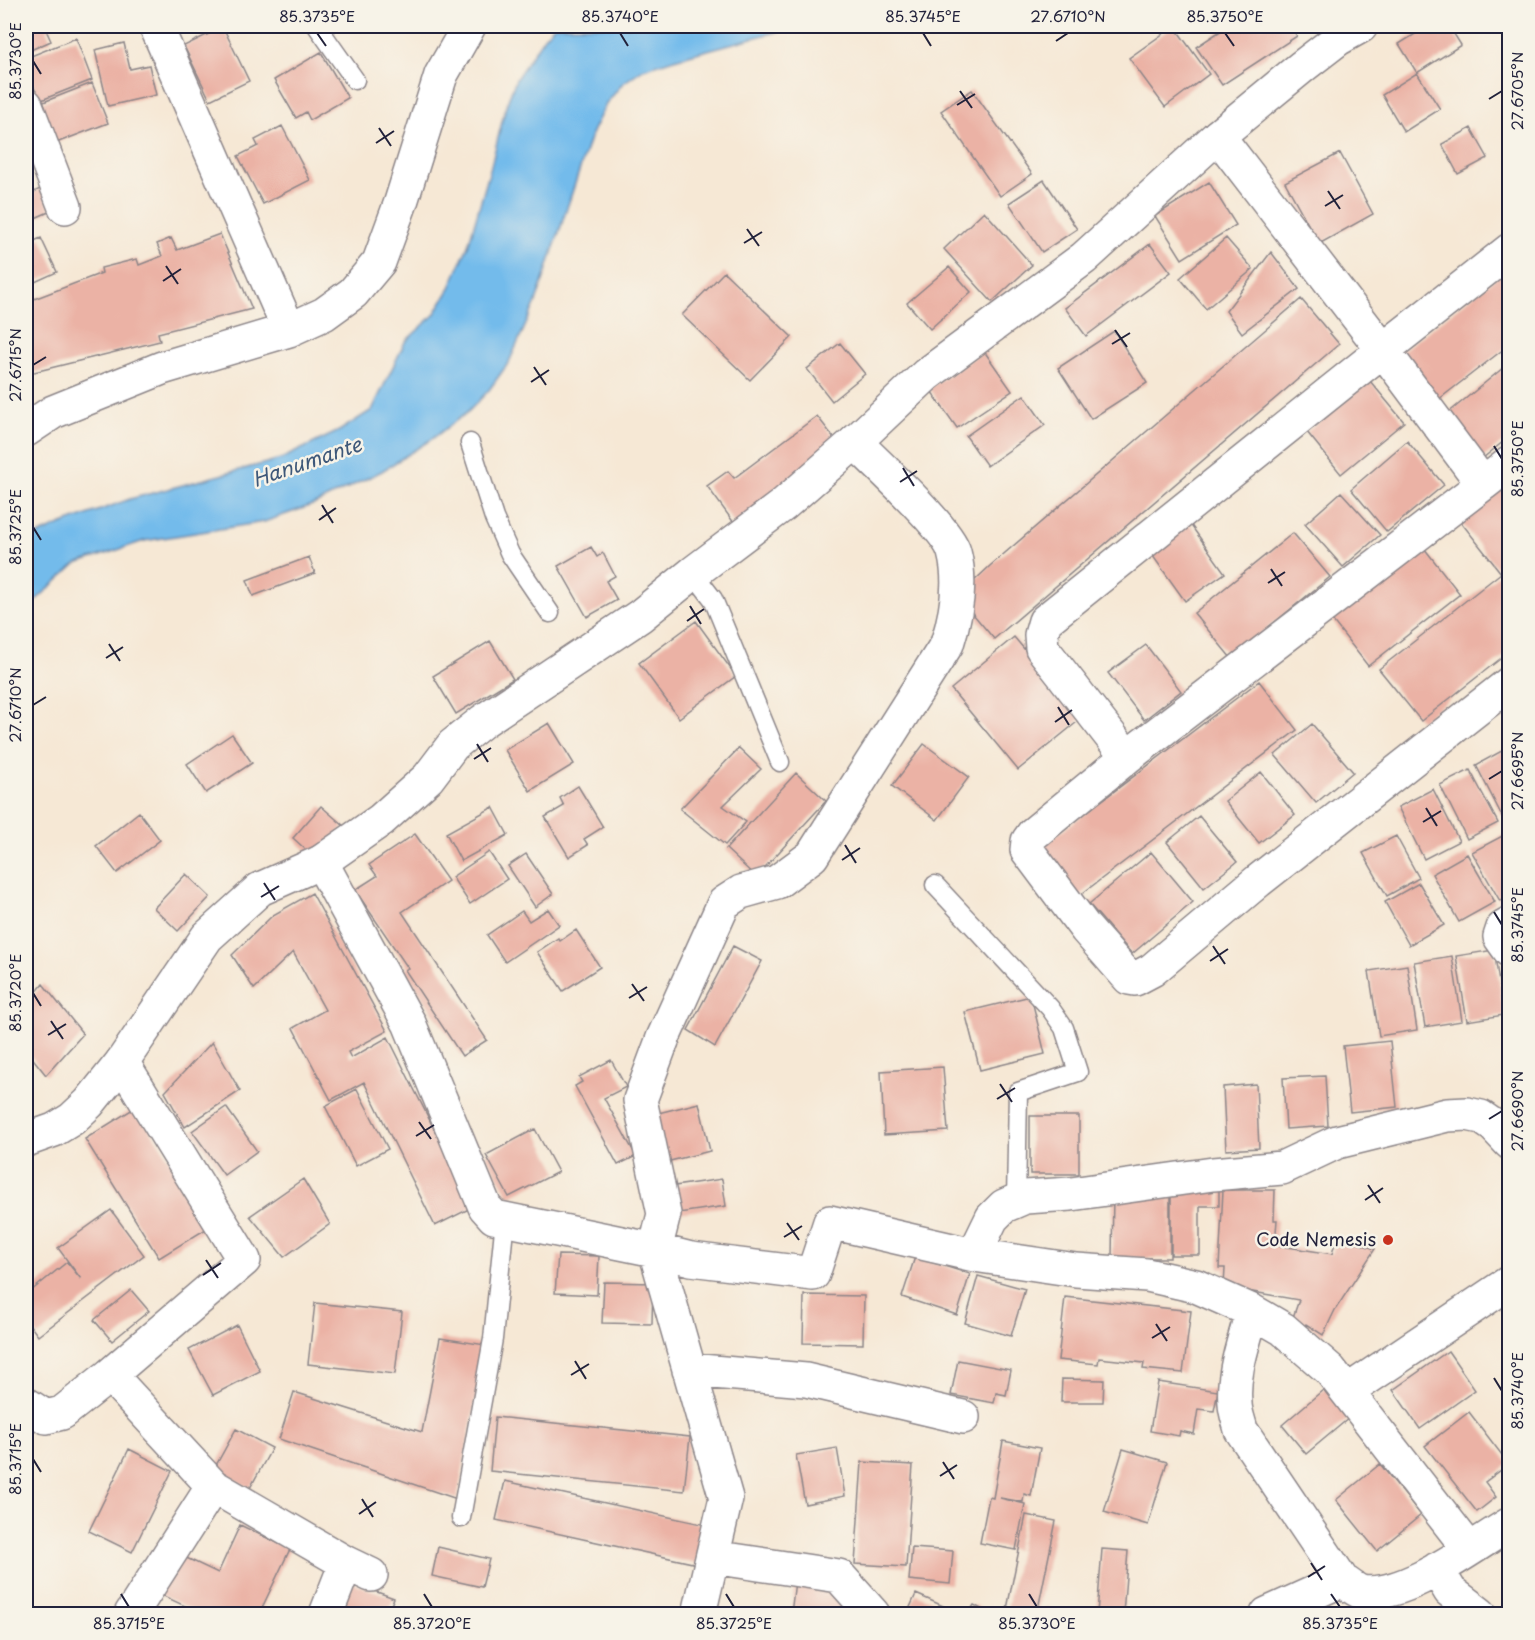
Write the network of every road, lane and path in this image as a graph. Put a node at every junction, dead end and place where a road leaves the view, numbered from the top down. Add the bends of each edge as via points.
1 (156, 26) edge
2 (318, 26) edge
3 (469, 26) edge
4 (1361, 26) edge
5 (355, 80) dead end
6 (26, 105) edge
7 (1218, 135) junction
8 (65, 207) dead end
9 (1509, 250) edge
10 (290, 330) junction
11 (1383, 350) junction
12 (26, 430) edge
13 (855, 442) junction
14 (471, 443) dead end
15 (1509, 463) edge
16 (1483, 484) junction
17 (693, 573) junction
18 (550, 613) dead end
19 (1509, 683) edge
20 (1127, 757) junction
21 (780, 762) dead end
22 (321, 862) junction
23 (935, 885) dead end
24 (1509, 924) edge
25 (1509, 951) edge
26 (122, 1062) junction
27 (26, 1140) edge
28 (1509, 1143) edge
29 (1016, 1201) junction
30 (505, 1219) junction
31 (655, 1250) junction
32 (974, 1255) junction
33 (1509, 1281) edge
34 (1252, 1311) junction
35 (689, 1370) junction
36 (110, 1375) junction
37 (1348, 1391) junction
38 (26, 1404) edge
39 (963, 1417) dead end
40 (213, 1486) junction
41 (461, 1518) dead end
42 (1509, 1524) edge
43 (1469, 1549) junction
44 (713, 1557) junction
45 (1437, 1569) junction
46 (1342, 1580) junction
47 (131, 1614) edge
48 (326, 1614) edge
49 (699, 1614) edge
50 (873, 1614) edge
51 (1267, 1614) edge
52 (1480, 1614) edge

1 - 10 street
2 - 5 lane
3 - 10 street via 441,75 379,262 353,293 324,314
4 - 7 street via 1303,66
6 - 8 street
7 - 11 street
7 - 13 street via 1084,258 926,375
9 - 11 street
10 - 12 street via 162,368 53,411
11 - 16 street
11 - 20 street via 1045,621 1042,648
13 - 17 street via 783,505
13 - 31 street via 943,531 954,551 958,588 952,627 947,644 812,856 777,882 741,892 724,903 663,1038 640,1100 663,1214
14 - 18 lane via 506,545
15 - 16 street
16 - 20 street
17 - 21 lane via 713,599
17 - 22 street via 630,623 476,727 453,745 428,778 381,820
19 - 20 street via 1152,970 1135,979 1129,978 1086,929 1027,850 1033,834
22 - 26 street via 260,889 207,937
22 - 30 street via 409,1023 485,1207 494,1217
23 - 29 lane via 1050,1008 1064,1028 1078,1072 1018,1092
24 - 25 street via 1500,937
26 - 27 street via 72,1119
26 - 36 street via 244,1260
28 - 29 street via 1481,1117 1447,1115 1336,1142 1282,1168
29 - 32 street via 992,1218
30 - 31 street
30 - 41 lane via 493,1340
31 - 32 street via 692,1259 813,1274 830,1222
31 - 35 street
32 - 34 street via 1076,1270 1147,1275 1196,1286
33 - 37 street
34 - 37 street via 1283,1329
34 - 46 street via 1239,1358 1234,1403 1241,1430
35 - 39 street via 806,1380
35 - 44 street via 726,1498
36 - 38 street via 62,1413 46,1417
36 - 40 street
37 - 43 street
40 - 47 street
40 - 48 street via 358,1569
42 - 43 street
43 - 45 street
44 - 49 street
44 - 50 street via 839,1576
45 - 46 street via 1417,1581 1372,1593 1359,1591
45 - 52 street via 1450,1591
46 - 51 street

